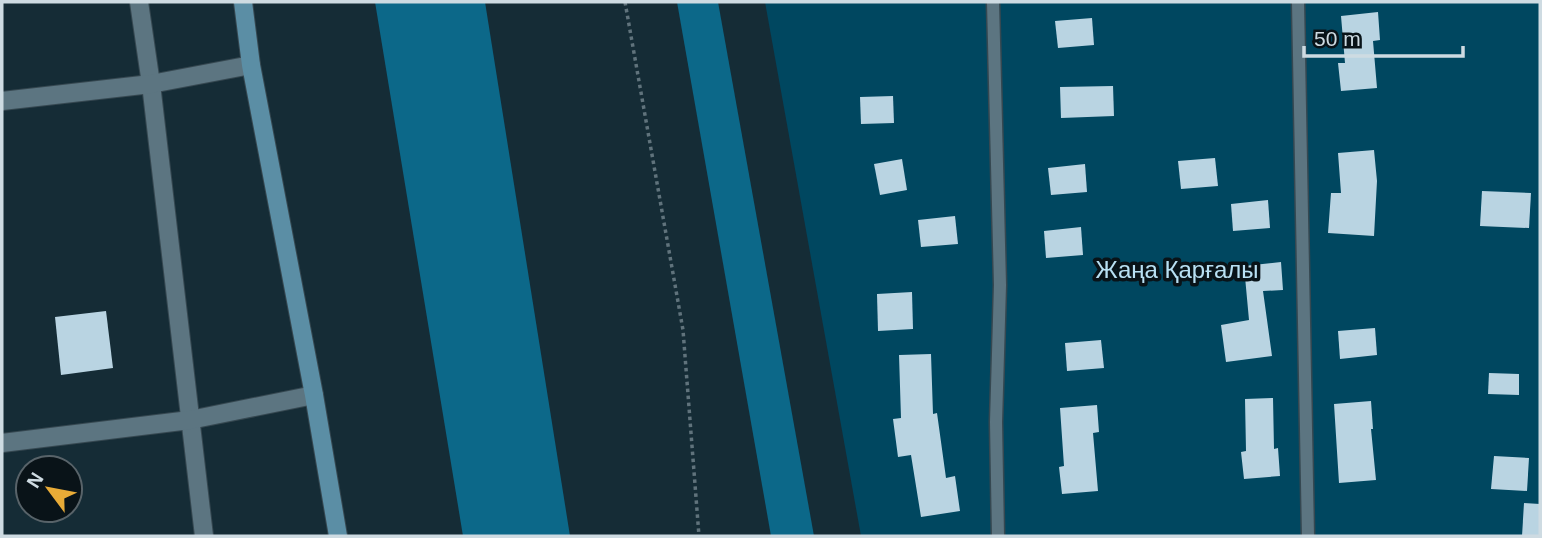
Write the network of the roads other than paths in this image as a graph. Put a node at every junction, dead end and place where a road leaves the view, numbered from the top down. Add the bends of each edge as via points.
1 (139, 2) edge
2 (243, 2) edge
3 (993, 2) edge
4 (1298, 2) edge
5 (251, 65) junction
6 (151, 84) junction
7 (2, 101) edge
8 (314, 396) junction
9 (190, 420) junction
10 (2, 443) edge
11 (204, 536) edge
12 (338, 536) edge
13 (998, 536) edge
14 (1308, 536) edge

1 - 6 street
2 - 5 main road
3 - 13 lane via 1000,285
4 - 14 lane
5 - 6 street
5 - 8 main road
6 - 7 street
6 - 9 street
8 - 9 street
8 - 12 main road
9 - 10 street
9 - 11 street

